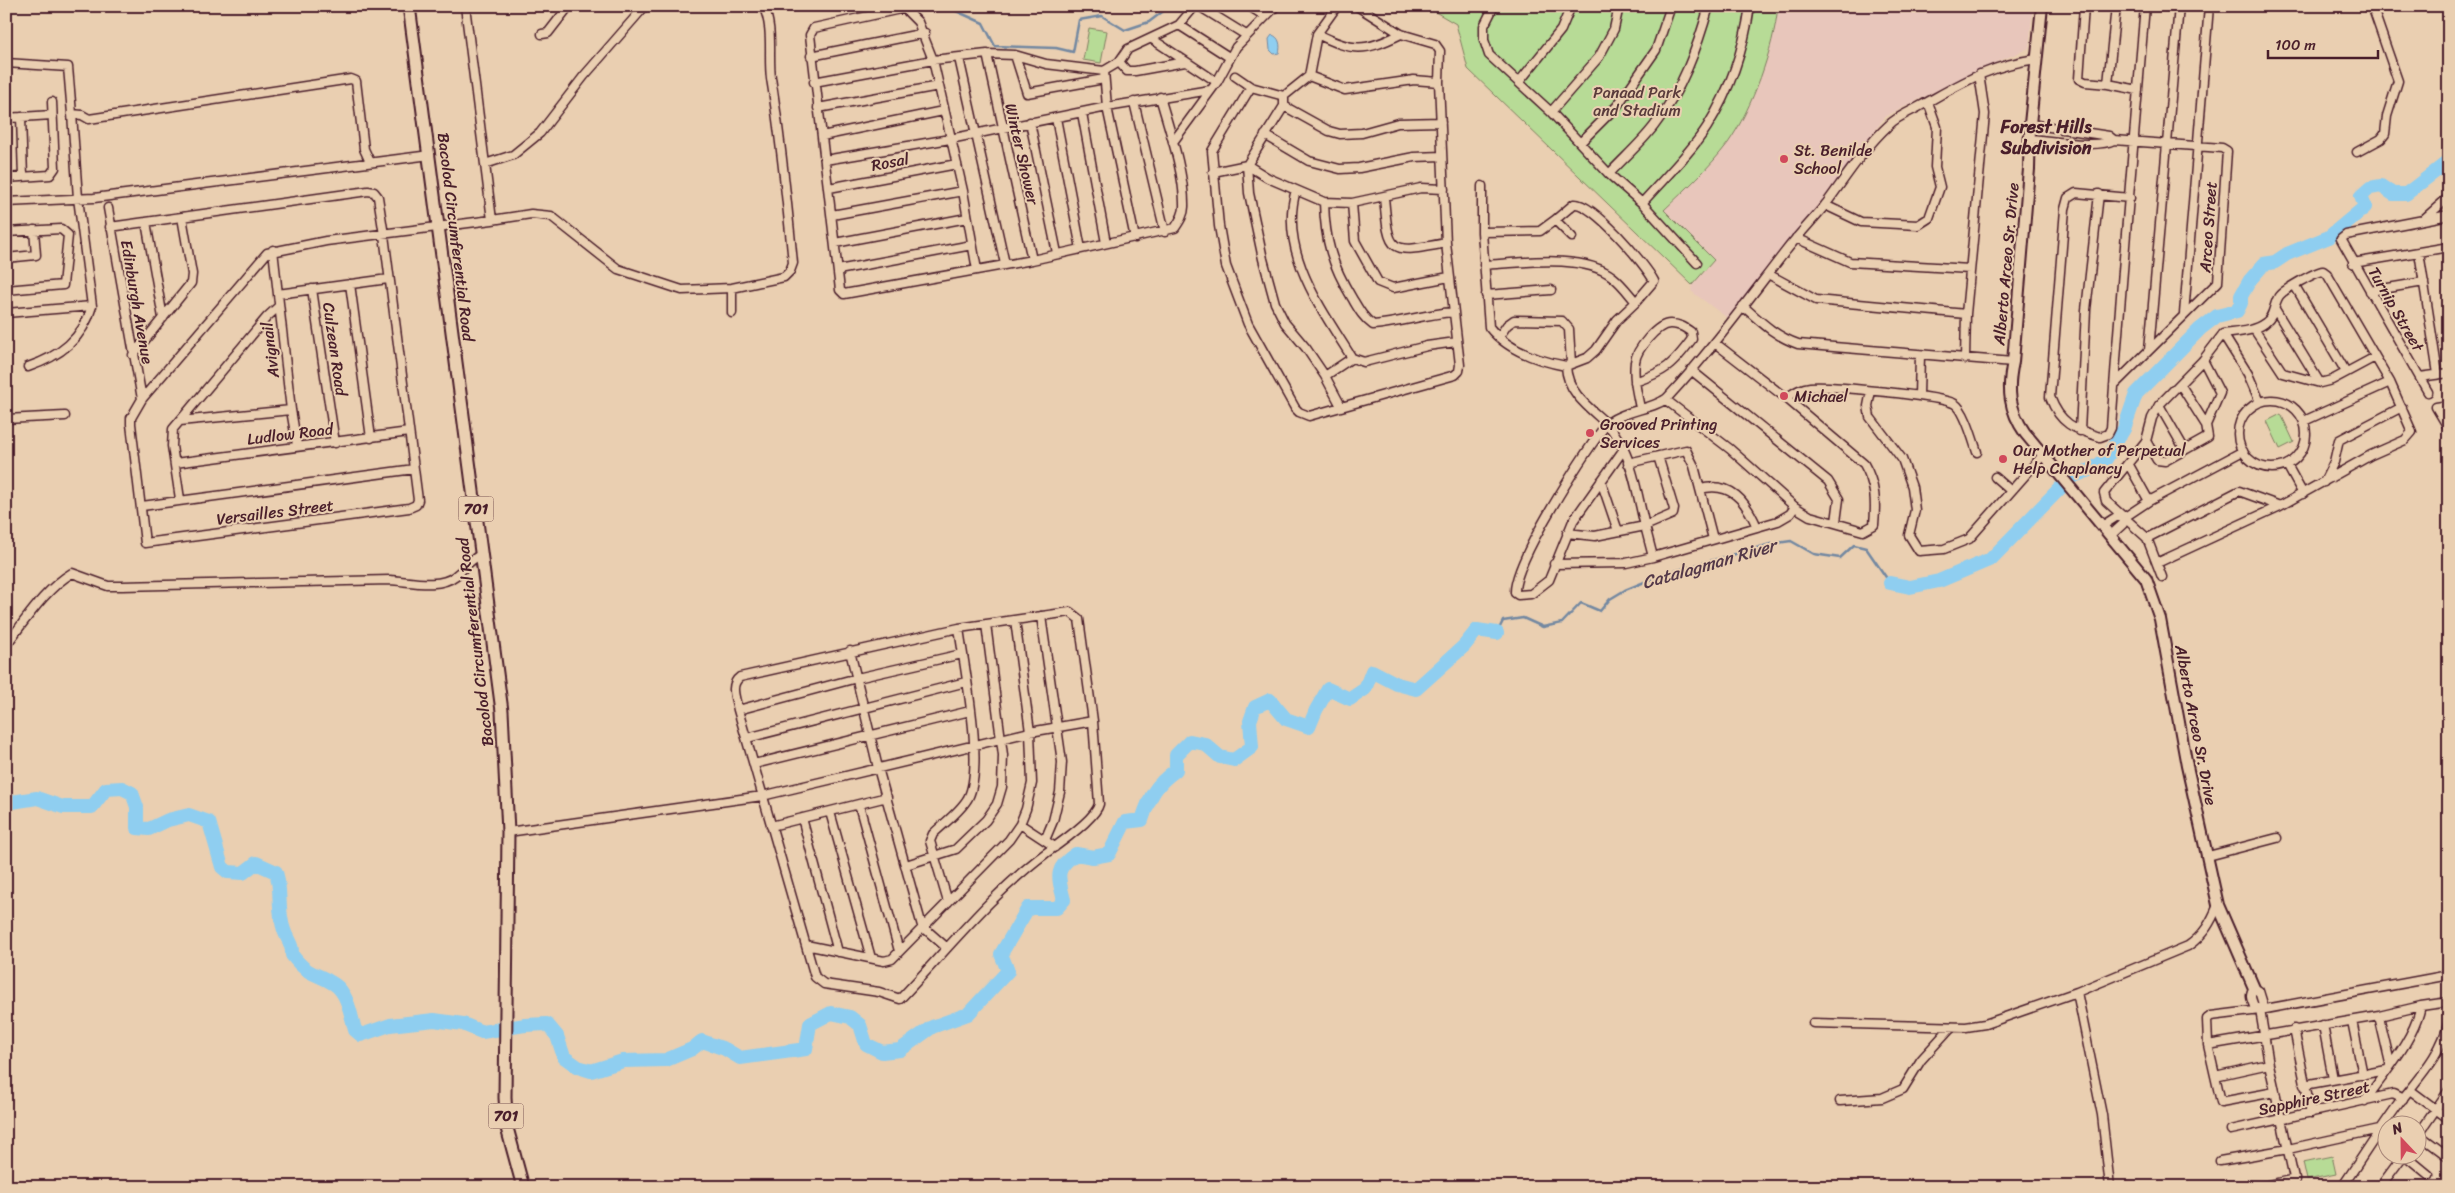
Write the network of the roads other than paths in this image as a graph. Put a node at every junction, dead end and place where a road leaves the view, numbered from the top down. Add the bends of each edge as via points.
1 (409, 6) edge
2 (465, 6) edge
3 (568, 6) edge
4 (645, 6) edge
5 (763, 6) edge
6 (1195, 6) edge
7 (1199, 6) edge
8 (1249, 6) edge
9 (1276, 6) edge
10 (1337, 6) edge
11 (1357, 6) edge
12 (1494, 6) edge
13 (1571, 6) edge
14 (1619, 6) edge
15 (1671, 6) edge
16 (1709, 6) edge
17 (1750, 6) edge
18 (2042, 6) edge
19 (2084, 6) edge
20 (2116, 6) edge
21 (2145, 6) edge
22 (2178, 6) edge
23 (2209, 6) edge
24 (2372, 6) edge
25 (904, 7) edge
26 (1265, 16) junction
27 (1179, 25) junction
28 (925, 33) junction
29 (542, 34) dead end
30 (1317, 34) junction
31 (1401, 34) junction
32 (1246, 35) junction
33 (1152, 39) junction
34 (987, 54) junction
35 (1015, 55) junction
36 (810, 56) junction
37 (1229, 57) junction
38 (958, 58) junction
39 (2037, 59) junction
40 (933, 60) junction
41 (1119, 62) junction
42 (1185, 62) junction
43 (6, 63) edge
44 (1104, 71) junction
45 (1979, 74) junction
46 (1235, 76) dead end
47 (1309, 76) junction
48 (1104, 79) junction
49 (814, 82) junction
50 (1217, 82) junction
51 (1439, 82) junction
52 (1519, 82) junction
53 (2108, 84) junction
54 (939, 86) junction
55 (1251, 87) junction
56 (1210, 90) junction
57 (2138, 90) junction
58 (1284, 96) junction
59 (1160, 97) junction
60 (52, 102) dead end
61 (1134, 102) junction
62 (1928, 102) junction
63 (1106, 106) junction
64 (1284, 106) junction
65 (818, 108) junction
66 (944, 111) junction
67 (1551, 112) junction
68 (1082, 113) junction
69 (72, 114) junction
70 (52, 115) junction
71 (21, 117) junction
72 (6, 118) edge
73 (1056, 118) junction
74 (1030, 122) junction
75 (1441, 122) junction
76 (2030, 124) junction
77 (1002, 127) junction
78 (2054, 128) junction
79 (2092, 133) junction
80 (976, 134) junction
81 (822, 136) junction
82 (1266, 136) junction
83 (950, 139) junction
84 (2029, 139) junction
85 (2053, 140) junction
86 (2114, 140) junction
87 (1172, 142) junction
88 (2134, 142) junction
89 (1580, 143) junction
90 (2092, 143) junction
91 (2167, 144) junction
92 (2196, 147) junction
93 (2356, 152) dead end
94 (430, 155) junction
95 (1442, 156) junction
96 (825, 160) junction
97 (370, 162) junction
98 (485, 164) junction
99 (957, 164) junction
100 (1247, 165) junction
101 (1213, 172) junction
102 (1609, 174) junction
103 (23, 176) junction
104 (6, 178) edge
105 (1482, 186) dead end
106 (829, 188) junction
107 (1444, 189) junction
108 (1296, 190) junction
109 (963, 191) junction
110 (2098, 194) junction
111 (1384, 196) junction
112 (2449, 197) edge
113 (78, 198) junction
114 (2130, 198) junction
115 (6, 202) edge
116 (1324, 202) junction
117 (1352, 203) junction
118 (1642, 203) junction
119 (1825, 205) junction
120 (108, 208) dead end
121 (832, 215) junction
122 (2449, 215) edge
123 (182, 216) junction
124 (967, 218) junction
125 (2424, 219) junction
126 (492, 220) junction
127 (1555, 220) junction
128 (146, 222) junction
129 (110, 227) junction
130 (437, 227) junction
131 (34, 230) junction
132 (6, 232) edge
133 (1165, 232) junction
134 (1482, 232) junction
135 (384, 235) junction
136 (1572, 237) dead end
137 (1135, 238) junction
138 (1796, 238) junction
139 (835, 243) junction
140 (1106, 243) junction
141 (1446, 243) junction
142 (972, 245) junction
143 (2449, 246) edge
144 (1081, 249) junction
145 (273, 250) junction
146 (2419, 252) junction
147 (1057, 253) junction
148 (6, 258) edge
149 (1032, 260) junction
150 (1697, 263) dead end
151 (2353, 263) junction
152 (1005, 264) junction
153 (1484, 265) junction
154 (1970, 269) junction
155 (838, 270) junction
156 (977, 270) junction
157 (1768, 274) junction
158 (1449, 277) junction
159 (388, 279) junction
160 (2424, 282) junction
161 (350, 284) junction
162 (2295, 286) junction
163 (732, 288) junction
164 (312, 289) junction
165 (6, 290) edge
166 (1551, 290) dead end
167 (2370, 291) junction
168 (278, 294) junction
169 (1486, 295) junction
170 (1636, 302) junction
171 (92, 306) junction
172 (279, 306) junction
173 (1743, 306) junction
174 (2275, 309) junction
175 (1453, 312) junction
176 (6, 313) edge
177 (732, 313) dead end
178 (1966, 314) junction
179 (2184, 314) junction
180 (163, 318) junction
181 (2254, 329) junction
182 (2223, 334) junction
183 (1499, 337) junction
184 (1456, 342) junction
185 (1715, 343) junction
186 (2149, 350) junction
187 (133, 355) junction
188 (1920, 355) junction
189 (2375, 357) junction
190 (1352, 358) junction
191 (1965, 359) junction
192 (2203, 360) junction
193 (2013, 362) junction
194 (1568, 365) junction
195 (28, 367) dead end
196 (1691, 370) junction
197 (2346, 372) junction
198 (2449, 373) edge
199 (2438, 374) junction
200 (1325, 376) junction
201 (2420, 377) junction
202 (1635, 382) junction
203 (2390, 382) junction
204 (2320, 383) junction
205 (2180, 384) junction
206 (2114, 385) junction
207 (1871, 391) junction
208 (2428, 392) dead end
209 (1919, 396) junction
210 (1786, 398) junction
211 (142, 399) junction
212 (1666, 400) junction
213 (2260, 402) junction
214 (2159, 405) junction
215 (2449, 405) edge
216 (1341, 406) junction
217 (2402, 407) junction
218 (1640, 408) junction
219 (291, 410) junction
220 (65, 416) dead end
221 (6, 419) edge
222 (180, 421) junction
223 (2304, 421) junction
224 (1607, 424) junction
225 (2206, 425) junction
226 (2449, 429) edge
227 (2080, 431) junction
228 (408, 432) junction
229 (372, 438) junction
230 (2146, 441) junction
231 (334, 443) junction
232 (297, 445) junction
233 (1624, 449) junction
234 (2185, 450) junction
235 (2242, 451) junction
236 (1978, 452) dead end
237 (2043, 455) junction
238 (1658, 456) junction
239 (176, 463) junction
240 (1628, 464) junction
241 (2129, 465) junction
242 (2287, 465) junction
243 (414, 469) junction
244 (1995, 477) dead end
245 (1601, 481) junction
246 (2324, 482) junction
247 (1700, 489) junction
248 (2011, 491) junction
249 (2304, 494) junction
250 (180, 500) junction
251 (2149, 501) junction
252 (142, 506) junction
253 (2280, 506) junction
254 (1795, 507) junction
255 (2125, 517) junction
256 (1836, 522) junction
257 (1645, 526) junction
258 (2102, 526) junction
259 (1757, 527) junction
260 (1618, 532) junction
261 (1567, 533) junction
262 (2110, 536) junction
263 (2147, 538) junction
264 (1714, 539) junction
265 (482, 554) junction
266 (1654, 557) junction
267 (2157, 563) junction
268 (1554, 564) junction
269 (2162, 577) dead end
270 (1041, 616) junction
271 (1015, 620) junction
272 (986, 624) junction
273 (959, 628) junction
274 (6, 645) edge
275 (850, 651) junction
276 (962, 654) junction
277 (857, 678) junction
278 (966, 682) junction
279 (864, 706) junction
280 (738, 710) junction
281 (970, 711) junction
282 (1093, 721) junction
283 (1057, 726) junction
284 (1030, 732) junction
285 (871, 735) junction
286 (747, 738) junction
287 (1001, 738) junction
288 (975, 744) junction
289 (754, 764) junction
290 (878, 768) junction
291 (762, 796) junction
292 (887, 797) junction
293 (859, 805) junction
294 (830, 812) junction
295 (802, 818) junction
296 (1020, 824) junction
297 (771, 826) junction
298 (508, 832) junction
299 (2277, 838) dead end
300 (1045, 840) junction
301 (1055, 846) junction
302 (2208, 856) junction
303 (934, 858) junction
304 (906, 865) junction
305 (948, 902) junction
306 (2218, 904) junction
307 (922, 926) junction
308 (806, 946) junction
309 (947, 948) junction
310 (900, 951) junction
311 (838, 952) junction
312 (871, 958) junction
313 (2449, 975) edge
314 (2254, 988) joint
315 (2077, 992) junction
316 (2449, 1002) edge
317 (2421, 1006) junction
318 (2260, 1010) junction
319 (2379, 1016) junction
320 (2449, 1020) edge
321 (2352, 1021) junction
322 (1814, 1022) dead end
323 (2323, 1025) junction
324 (1952, 1027) junction
325 (2294, 1029) junction
326 (2264, 1034) junction
327 (2208, 1046) junction
328 (2268, 1064) junction
329 (2388, 1067) junction
330 (2363, 1075) junction
331 (2215, 1076) junction
332 (2333, 1079) junction
333 (2304, 1085) junction
334 (2410, 1090) junction
335 (2449, 1090) edge
336 (2275, 1092) junction
337 (2403, 1099) junction
338 (1840, 1101) dead end
339 (2365, 1101) junction
340 (2436, 1110) junction
341 (2311, 1113) junction
342 (2392, 1116) edge
343 (2280, 1119) junction
344 (2449, 1119) edge
345 (2428, 1121) edge
346 (2378, 1129) edge
347 (2231, 1130) dead end
348 (2378, 1136) edge
349 (2428, 1141) edge
350 (2288, 1149) junction
351 (2449, 1157) edge
352 (2220, 1160) dead end
353 (2398, 1166) edge
354 (2418, 1166) edge
355 (2429, 1175) dead end
356 (2296, 1183) edge
357 (2384, 1186) edge
358 (523, 1187) edge
359 (2110, 1187) edge
360 (2258, 1187) edge
361 (2342, 1187) edge

1 - 94 main road, Bacolod Circumferential Road / 701
2 - 98 street
3 - 29 street via 548,33
4 - 98 street via 540,133 513,155
5 - 163 street via 768,20 771,77 792,263 784,277
6 - 27 street
7 - 32 street
8 - 26 street
9 - 26 street
10 - 30 street
11 - 31 street
12 - 52 street via 1484,26 1484,40 1489,55
13 - 52 street via 1561,30
14 - 67 street via 1614,29 1599,57
15 - 89 street via 1656,50 1617,106
16 - 102 street via 1698,47 1677,92 1654,126
17 - 118 street via 1745,42 1730,82 1706,128
18 - 39 street, Alberto Arceo Sr. Drive
19 - 53 street via 2079,79
20 - 53 street
21 - 57 street
22 - 91 street
23 - 92 street
24 - 93 street via 2398,81 2385,134
25 - 28 street
25 - 36 street via 814,28 810,35
26 - 32 street
27 - 33 street
27 - 37 street
28 - 36 street
28 - 40 street
30 - 31 street via 1350,48 1384,42
30 - 47 street
31 - 51 street via 1439,47
32 - 37 street
33 - 41 street via 1128,49
33 - 42 street
34 - 35 street
34 - 38 street
34 - 77 street, Winter Shower
35 - 44 street via 1046,64
35 - 48 street via 1027,93
36 - 49 street
37 - 50 street
38 - 40 street
38 - 80 street
39 - 45 street via 2010,62
39 - 76 street, Alberto Arceo Sr. Drive
40 - 49 street
40 - 54 street
41 - 42 street via 1127,71 1135,71
41 - 44 street
42 - 50 street
43 - 69 street via 68,68
44 - 48 street
45 - 62 street
45 - 154 street via 1985,114
46 - 55 street
47 - 51 street via 1345,90 1414,80
47 - 58 street
48 - 63 street
49 - 65 street
50 - 56 street
51 - 75 street
52 - 67 street
53 - 57 street
54 - 65 street
54 - 66 street
55 - 58 street
55 - 101 street via 1212,151
56 - 59 street
56 - 87 street
57 - 88 street
58 - 64 street
59 - 61 street
59 - 87 street
60 - 70 street
61 - 63 street
61 - 133 street
62 - 119 street via 1890,123 1856,161
62 - 119 street via 1937,127 1935,167 1940,187 1929,218 1918,225 1861,222
63 - 68 street
63 - 137 street
64 - 75 street via 1329,132 1340,134 1362,133 1398,123
64 - 82 street
65 - 81 street
66 - 81 street
66 - 83 street
67 - 89 street
68 - 73 street
68 - 140 street
69 - 97 street via 82,114 89,119 351,79 358,84 364,149
69 - 113 street
70 - 71 street
70 - 103 street via 56,168 50,175
71 - 72 street
71 - 103 street
73 - 74 street
73 - 144 street
74 - 77 street
74 - 147 street
75 - 95 street
76 - 78 street
76 - 84 street, Alberto Arceo Sr. Drive
77 - 80 street
77 - 149 street, Winter Shower
78 - 79 street
78 - 85 street
79 - 86 street
79 - 90 street
80 - 83 street
80 - 152 street
81 - 96 street
82 - 95 street via 1309,161 1340,169 1414,157
82 - 100 street
83 - 96 street
83 - 99 street
84 - 85 street
84 - 193 street, Alberto Arceo Sr. Drive via 2030,169
85 - 90 street
86 - 88 street, Arceo Street
86 - 90 street
87 - 133 street via 1184,208 1175,228
88 - 91 street, Arceo Street
88 - 114 street
89 - 102 street
91 - 92 street, Arceo Street
91 - 186 street
92 - 179 street
92 - 179 street, Arceo Street via 2227,151 2220,277 2214,288
94 - 97 street
94 - 130 main road, Bacolod Circumferential Road / 701
95 - 107 street
96 - 106 street
97 - 113 street
98 - 126 street
99 - 106 street, Rosal
99 - 109 street
100 - 101 street
100 - 108 street
100 - 200 street via 1262,259 1275,303 1285,323
101 - 216 street via 1226,266 1248,324 1299,412 1309,416
102 - 118 street
103 - 104 street
105 - 134 street
106 - 121 street
107 - 111 street via 1421,188
107 - 141 street
108 - 116 street
108 - 190 street via 1291,221 1298,257 1308,285
109 - 121 street
109 - 124 street
110 - 114 street
110 - 227 street via 2086,310
110 - 227 street via 2076,193 2068,198 2065,209 2050,397 2062,419
111 - 117 street
111 - 141 street via 1388,233 1395,246 1404,250
112 - 125 street
113 - 115 street
113 - 171 street
114 - 206 street
116 - 117 street
116 - 175 street via 1328,248 1338,273 1366,320 1373,326
117 - 158 street via 1355,241 1378,282 1394,288
118 - 150 street
119 - 138 street
120 - 129 street, Edinburgh Avenue
121 - 139 street
122 - 125 street
123 - 128 street
123 - 135 street via 368,191 378,197
123 - 180 street via 191,283
124 - 139 street
124 - 142 street
125 - 151 street, Turnip Street via 2346,235 2341,239
126 - 130 street
126 - 163 street via 545,214 560,221 622,270 682,290
127 - 134 street via 1540,231
127 - 136 street
127 - 170 street via 1578,203 1606,225 1654,282
128 - 129 street
128 - 180 street
129 - 187 street, Edinburgh Avenue
130 - 135 street
130 - 265 main road, Bacolod Circumferential Road / 701
131 - 132 street
131 - 148 street via 36,255
131 - 165 street via 62,229 68,235 63,285
133 - 137 street
134 - 153 street
135 - 145 street
135 - 159 street
137 - 140 street
138 - 154 street via 1850,262
138 - 157 street
139 - 155 street
140 - 144 street
141 - 158 street
142 - 155 street
142 - 156 street
143 - 146 street
144 - 147 street
145 - 168 street, Avignail
145 - 211 street via 261,259
146 - 151 street
146 - 160 street
147 - 149 street
149 - 152 street
151 - 167 street, Turnip Street
152 - 156 street
153 - 169 street
153 - 170 street via 1552,262 1589,266 1612,276
154 - 178 street
155 - 156 street via 840,290 844,294
157 - 173 street
157 - 178 street via 1816,300
158 - 175 street
159 - 161 street
159 - 228 street
160 - 167 street
160 - 199 street
161 - 164 street
161 - 229 street
162 - 174 street via 2280,295
162 - 189 street via 2318,272 2327,274
162 - 197 street
163 - 177 street
164 - 168 street
164 - 231 street, Culzean Road
166 - 169 street
167 - 201 street, Turnip Street
168 - 172 street, Avignail
169 - 183 street via 1489,327
170 - 194 street via 1617,320 1596,350 1587,358
171 - 176 street
171 - 195 street via 88,320 72,344
172 - 219 street, Avignail
172 - 222 street via 267,316
173 - 185 street
173 - 188 street via 1770,331 1798,344
174 - 181 street via 2270,318
174 - 204 street
175 - 184 street
178 - 191 street
179 - 186 street, Arceo Street
180 - 187 street
181 - 182 street
181 - 204 street via 2283,373
182 - 192 street
182 - 213 street via 2248,374
183 - 194 street via 1540,361
183 - 194 street via 1514,320 1562,321 1569,329
184 - 190 street via 1364,362
184 - 216 street via 1460,365 1455,375
185 - 196 street
185 - 210 street
186 - 206 street, Arceo Street
187 - 211 street, Edinburgh Avenue
188 - 191 street
188 - 209 street
189 - 197 street
189 - 203 street
190 - 200 street
191 - 193 street
192 - 205 street
192 - 225 street via 2220,394
193 - 237 street, Alberto Arceo Sr. Drive via 2008,384 2016,421
194 - 224 street via 1569,382 1576,394 1594,415
196 - 212 street
196 - 256 street via 1828,481 1839,499
197 - 204 street
198 - 199 street
199 - 201 street
200 - 216 street
201 - 208 street, Turnip Street
202 - 202 street via 1635,360 1646,340 1669,324 1681,325 1691,332 1692,339 1668,368
202 - 218 street
203 - 217 street
203 - 223 street
205 - 214 street
205 - 225 street
206 - 227 street via 2108,434 2100,437
207 - 209 street
207 - 210 street via 1810,387
207 - 248 street via 1870,417 1902,459 1912,487 1915,510 1909,535 1919,551 1944,549 1969,539
209 - 236 street via 1954,402 1960,408
210 - 256 street via 1864,464 1872,477 1876,500 1874,525 1863,531
211 - 252 street via 130,424
212 - 218 street
212 - 254 street via 1730,449
213 - 223 street via 2285,402 2297,410
213 - 235 street via 2241,420 2238,436
214 - 230 street
214 - 234 street
215 - 226 street via 2436,408
217 - 246 street via 2339,440 2334,462
217 - 246 street via 2412,432 2405,440
218 - 224 street
219 - 222 street
219 - 232 street, Avignail
220 - 221 street
222 - 239 street via 172,429 171,438
223 - 242 street via 2303,449
224 - 233 street
224 - 268 street via 1543,524 1524,560 1514,592 1525,596 1539,589 1549,580
225 - 234 street via 2208,437
228 - 229 street, Ludlow Road
228 - 243 street
229 - 231 street, Ludlow Road
230 - 234 street via 2157,460 2165,461
230 - 241 street
231 - 232 street, Ludlow Road
232 - 239 street, Ludlow Road
233 - 240 street
233 - 245 street
235 - 242 street via 2254,463 2264,467
235 - 251 street
237 - 248 street
237 - 258 street, Alberto Arceo Sr. Drive
238 - 240 street
238 - 247 street via 1686,450
238 - 257 street via 1674,509 1673,514
239 - 250 street
240 - 257 street
241 - 251 street
241 - 255 street via 2104,493 2104,498
242 - 249 street
243 - 250 street
243 - 252 street, Versailles Street via 418,500 409,508 145,543
244 - 248 street
245 - 260 street
245 - 261 street
246 - 249 street
247 - 259 street via 1720,486 1729,490 1742,500
247 - 264 street
249 - 253 street
250 - 252 street
251 - 255 street
253 - 263 street via 2239,491
253 - 267 street
254 - 256 street via 1810,516
254 - 259 street via 1778,521
255 - 258 street via 2116,517
255 - 262 street via 2123,524
255 - 263 street
257 - 260 street
257 - 266 street
258 - 262 street, Alberto Arceo Sr. Drive
259 - 264 street
260 - 261 street via 1595,536
261 - 268 street
262 - 302 street, Alberto Arceo Sr. Drive via 2151,589
263 - 267 street
264 - 266 street
265 - 274 street via 468,561 455,576 430,583 390,580 108,586 72,573 38,604
265 - 298 main road, Bacolod Circumferential Road / 701 via 502,711
266 - 268 street via 1604,564
267 - 269 street
270 - 271 street
270 - 282 street via 1070,612 1079,619
270 - 283 street
271 - 272 street
271 - 284 street
272 - 273 street
272 - 287 street
273 - 275 street
273 - 276 street
275 - 277 street
275 - 280 street via 740,677 733,685
276 - 277 street
276 - 278 street
277 - 279 street
277 - 280 street
278 - 279 street
278 - 281 street
279 - 285 street
279 - 286 street
280 - 286 street
281 - 285 street
281 - 288 street
282 - 283 street
282 - 301 street via 1098,808
283 - 284 street
283 - 300 street via 1062,762 1060,792
284 - 287 street
284 - 296 street via 1032,783
285 - 289 street
285 - 290 street
286 - 289 street
287 - 288 street
287 - 303 street via 1004,776 997,804 977,832 956,850
288 - 290 street
288 - 303 street via 973,785 968,799 933,834 930,841
289 - 291 street
290 - 291 street
290 - 292 street
291 - 297 street
291 - 298 street
292 - 293 street
292 - 304 street
293 - 294 street
293 - 310 street
294 - 295 street
294 - 312 street
295 - 297 street
295 - 311 street
296 - 300 street
296 - 305 street via 1009,840
297 - 308 street
298 - 358 main road, Bacolod Circumferential Road / 701 via 507,1128
299 - 302 street
300 - 301 street
301 - 309 street via 1021,872
302 - 306 street, Alberto Arceo Sr. Drive
303 - 304 street
303 - 305 street
304 - 307 street
305 - 307 street
306 - 314 street, Alberto Arceo Sr. Drive
306 - 315 street via 2210,924 2199,939 2188,946
307 - 309 street
307 - 310 street
308 - 309 street via 815,976 824,984 879,992 900,999
308 - 311 street
310 - 312 street via 889,960
311 - 312 street
313 - 318 street
314 - 318 street via 2251,998
315 - 324 street via 1985,1024
315 - 359 street via 2102,1115
316 - 317 street
317 - 319 street
317 - 329 street via 2414,1029
318 - 326 street
318 - 327 street via 2211,1016 2206,1024
319 - 321 street
319 - 329 street
320 - 334 street via 2430,1065
321 - 323 street
321 - 330 street
322 - 324 street
323 - 325 street
323 - 332 street
324 - 338 street via 1921,1060 1903,1089 1882,1098
325 - 326 street
325 - 333 street
326 - 327 street
326 - 328 street
327 - 331 street
328 - 331 street
328 - 336 street
329 - 330 street
329 - 339 street
330 - 332 street
331 - 336 street via 2222,1102
332 - 333 street
333 - 341 street
334 - 337 street
334 - 340 street
335 - 340 street
336 - 343 street
337 - 339 street, Sapphire Street via 2394,1094
337 - 342 street
339 - 341 street, Sapphire Street
340 - 344 street
340 - 345 street
341 - 343 street, Sapphire Street
343 - 347 street, Sapphire Street
343 - 350 street
346 - 350 street
348 - 361 street
349 - 351 street
350 - 352 street
350 - 356 street
353 - 357 street
354 - 355 street
356 - 360 street

